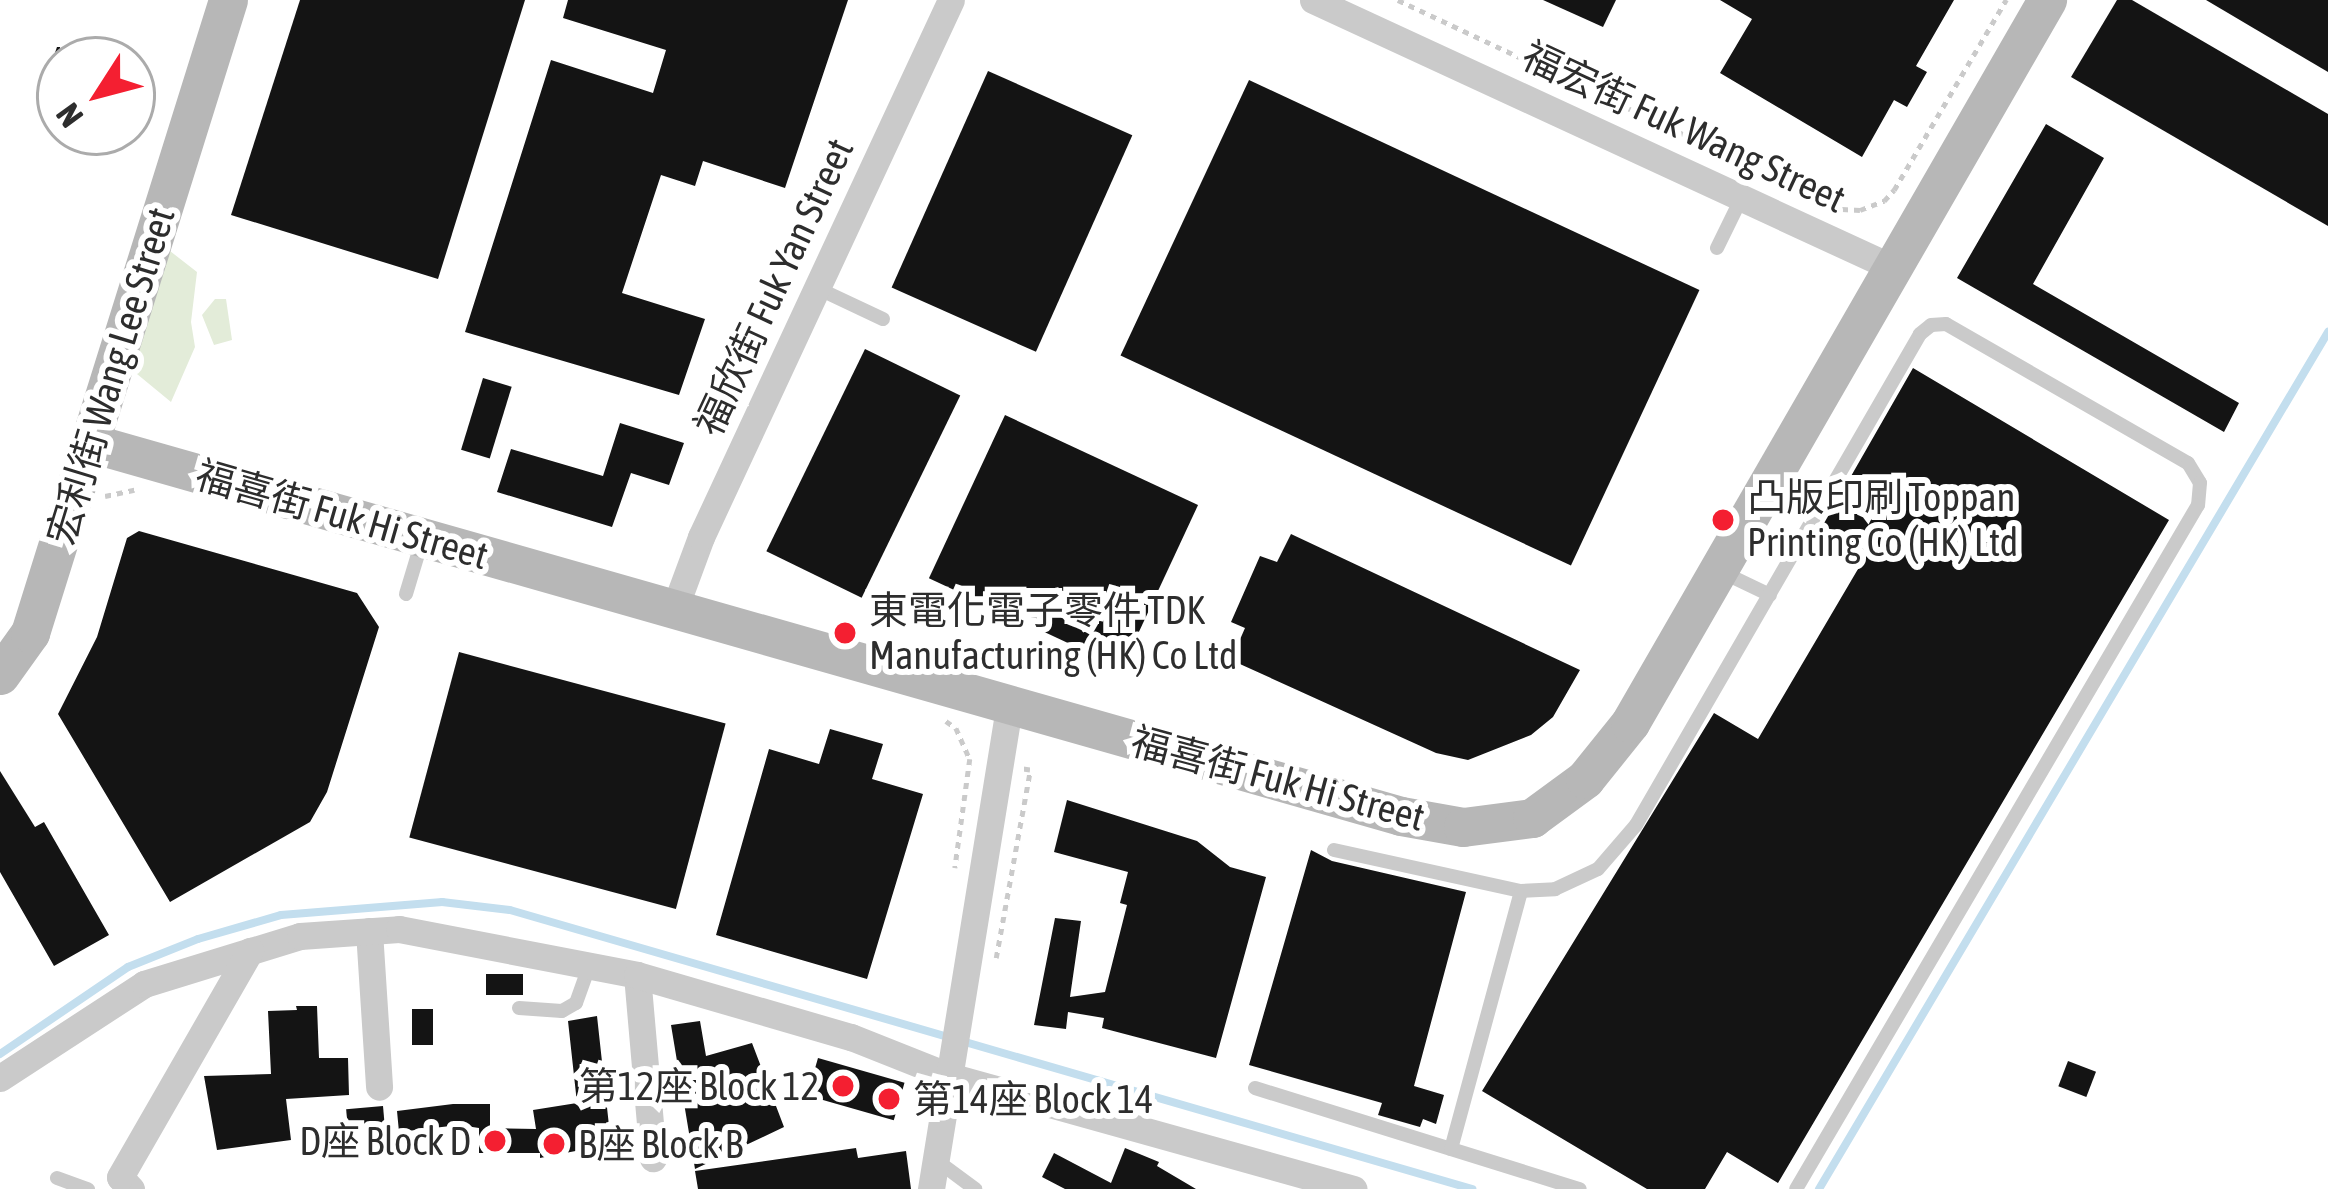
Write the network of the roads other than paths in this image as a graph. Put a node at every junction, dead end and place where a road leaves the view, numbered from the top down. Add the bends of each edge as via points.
1 (228, 0) edge
2 (951, 0) edge
3 (1313, 0) edge
4 (2047, 0) edge
5 (1743, 195) junction
6 (1718, 248) dead end
7 (1891, 267) junction
8 (817, 288) junction
9 (883, 319) dead end
10 (91, 443) junction
11 (423, 537) junction
12 (1719, 571) junction
13 (406, 594) dead end
14 (1770, 595) junction
15 (674, 610) junction
16 (0, 675) edge
17 (1009, 706) junction
18 (1334, 850) dead end
19 (1521, 891) junction
20 (369, 931) junction
21 (250, 951) junction
22 (590, 964) junction
23 (637, 975) junction
24 (519, 1008) dead end
25 (950, 1069) junction
26 (0, 1078) edge
27 (379, 1088) dead end
28 (1255, 1088) dead end
29 (1451, 1149) junction
30 (653, 1158) dead end
31 (935, 1159) junction
32 (57, 1178) dead end
33 (126, 1183) edge
34 (1314, 1184) edge
35 (89, 1189) edge
36 (931, 1189) edge
37 (976, 1189) edge
38 (1354, 1189) edge
39 (1580, 1189) edge
40 (1796, 1189) edge

1 - 10 street, 宏利街 Wang Lee Street
2 - 8 street, 福欣街 Fuk Yan Street
3 - 5 street, 福宏街 Fuk Wang Street
4 - 7 street, 福喜街 Fuk Hi Street
5 - 6 lane
5 - 7 street, 福宏街 Fuk Wang Street
7 - 12 street, 福喜街 Fuk Hi Street
8 - 9 lane
8 - 15 street, 福欣街 Fuk Yan Street
10 - 11 street, 福喜街 Fuk Hi Street
10 - 16 street, 宏利街 Wang Lee Street via 30,633
11 - 13 lane
11 - 15 street, 福喜街 Fuk Hi Street
12 - 14 lane
12 - 17 street, 福喜街 Fuk Hi Street via 1630,723 1585,779 1532,818 1463,827 1401,816
14 - 19 lane via 1620,846 1580,880
14 - 40 lane via 1930,325 1946,324 2188,463 2200,483 2198,505
15 - 17 street, 福喜街 Fuk Hi Street
17 - 25 street
18 - 19 lane
19 - 29 lane
20 - 21 street via 300,935
20 - 22 street via 399,929
20 - 27 street
21 - 26 street via 144,984
21 - 33 street
22 - 23 street
22 - 24 lane via 576,1003 562,1011
23 - 25 street
23 - 30 street
25 - 31 street
25 - 34 street
28 - 29 lane
29 - 39 lane
31 - 36 street
31 - 37 lane
32 - 35 lane
33 - 35 lane
34 - 38 street

